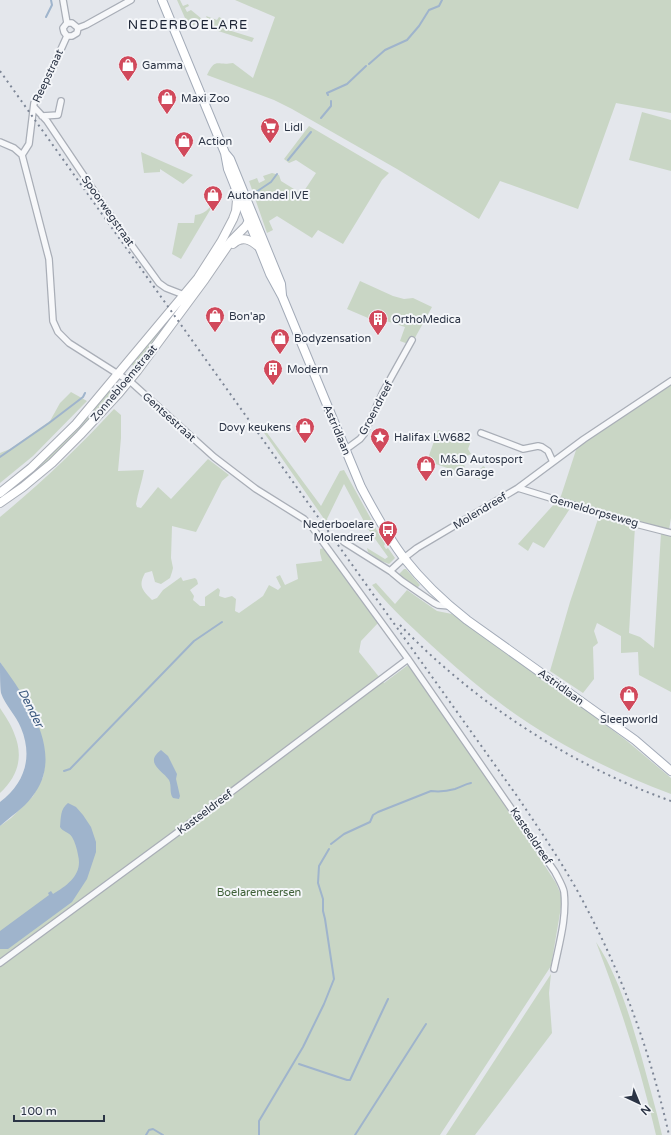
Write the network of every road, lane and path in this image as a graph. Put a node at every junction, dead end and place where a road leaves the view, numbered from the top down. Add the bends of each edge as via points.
1 (63, 0) edge
2 (131, 0) edge
3 (162, 0) edge
4 (67, 23) junction
5 (78, 28) junction
6 (67, 36) junction
7 (61, 101) dead end
8 (34, 107) junction
9 (42, 116) junction
10 (0, 142) edge
11 (225, 153) junction
12 (22, 155) junction
13 (228, 169) junction
14 (249, 221) junction
15 (225, 234) junction
16 (229, 246) junction
17 (259, 247) junction
18 (184, 295) junction
19 (282, 296) junction
20 (412, 340) dead end
21 (118, 373) junction
22 (128, 381) junction
23 (671, 381) edge
24 (481, 433) dead end
25 (345, 450) junction
26 (553, 462) junction
27 (518, 488) junction
28 (0, 493) edge
29 (0, 504) edge
30 (312, 527) joint
31 (671, 533) edge
32 (344, 542) dead end
33 (404, 558) junction
34 (390, 571) junction
35 (450, 606) junction
36 (408, 659) junction
37 (671, 771) edge
38 (0, 963) edge
39 (554, 969) dead end

1 - 4 street, Reepstraat
2 - 5 street
3 - 11 main road, Astridlaan
4 - 5 street via 72,23
4 - 6 street, Reepstraat via 63,28
5 - 6 street via 77,34
6 - 8 street, Reepstraat
7 - 9 street via 58,115
8 - 9 street, Spoorwegstraat
8 - 12 street, Reepstraat via 29,144
9 - 18 street, Spoorwegstraat via 159,283
10 - 12 street
11 - 13 main road, Astridlaan
11 - 14 main road, Astridlaan via 230,160
12 - 21 street, Gentsestraat via 48,260 55,327 68,343
13 - 14 main road, Astridlaan
13 - 15 main road via 227,174 237,200 236,211
14 - 15 main road via 237,222
14 - 16 main road, Zonnebloemstraat
14 - 17 main road, Astridlaan
14 - 19 main road, Astridlaan via 259,230 281,284
15 - 18 main road, Zonnebloemstraat via 198,278
16 - 17 main road via 238,239 244,239
16 - 22 main road, Zonnebloemstraat
17 - 19 main road, Astridlaan
18 - 21 main road, Zonnebloemstraat
19 - 25 main road, Astridlaan
20 - 25 street, Groendreef via 383,392 364,434
21 - 22 street, Gentsestraat
21 - 28 main road, Zonnebloemstraat via 88,411 61,439
22 - 29 main road, Zonnebloemstraat via 52,463
22 - 30 street, Gentsestraat via 214,457
23 - 26 street, Molendreef
24 - 26 street via 523,449 542,447 548,451
25 - 33 main road, Astridlaan via 376,516
26 - 27 street, Molendreef
27 - 31 street, Gemeldorpseweg
27 - 33 street, Molendreef
30 - 36 street, Kasteeldreef
32 - 34 street, Astridlaan
33 - 34 street
33 - 35 main road, Astridlaan
34 - 35 street, Astridlaan via 434,603
35 - 37 main road, Astridlaan via 634,740
36 - 38 street, Kasteeldreef
36 - 39 street, Kasteeldreef via 555,872 564,891 564,910

